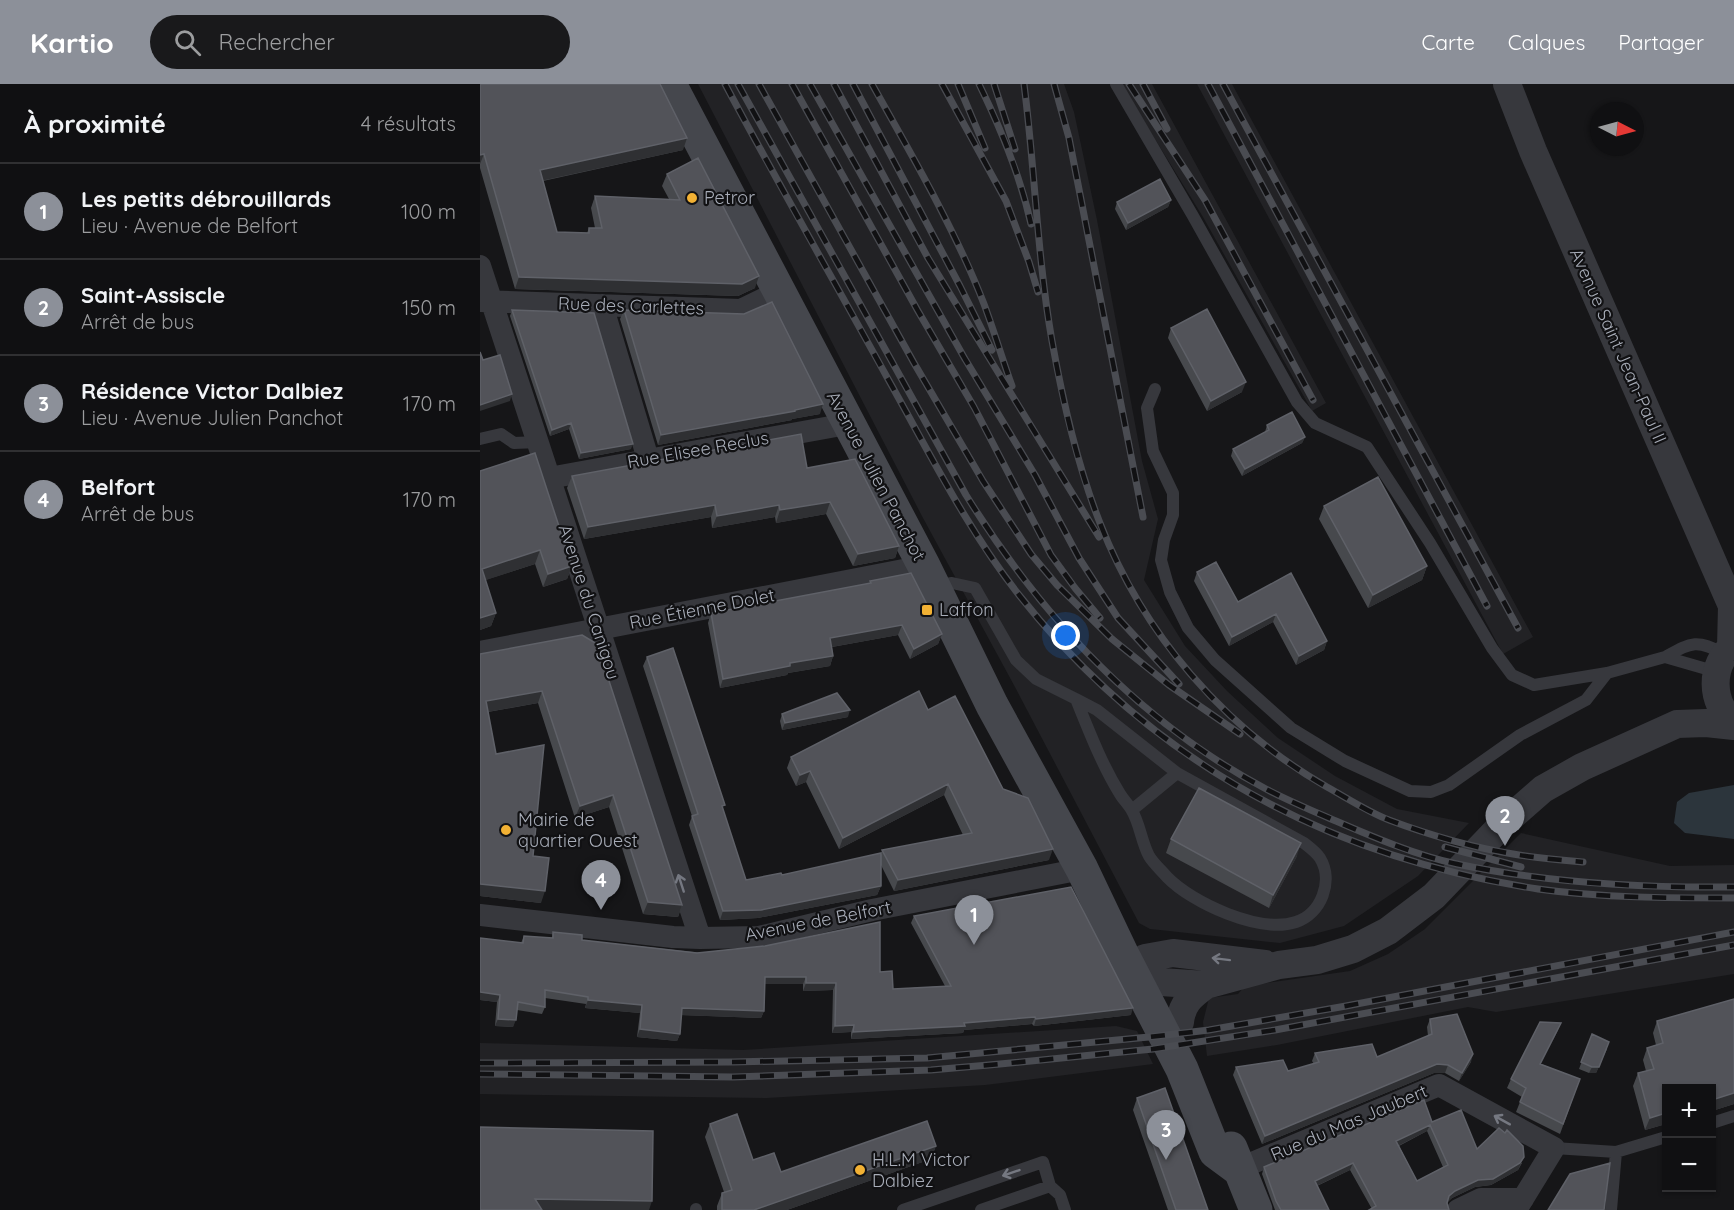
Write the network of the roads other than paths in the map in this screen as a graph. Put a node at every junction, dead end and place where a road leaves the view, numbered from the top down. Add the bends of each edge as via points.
1 (669, 84) edge
2 (1116, 84) edge
3 (1507, 84) edge
4 (480, 266) edge
5 (778, 292) junction
6 (486, 302) edge
7 (602, 305) junction
8 (1155, 389) dead end
9 (847, 424) junction
10 (480, 439) edge
11 (538, 442) junction
12 (648, 459) junction
13 (549, 478) junction
14 (928, 576) junction
15 (1733, 607) edge
16 (597, 629) junction
17 (480, 652) edge
18 (1665, 657) junction
19 (1724, 659) edge
20 (1607, 673) junction
21 (1076, 699) junction
22 (1677, 724) junction
23 (1734, 725) edge
24 (1177, 773) junction
25 (1132, 810) junction
26 (1082, 869) junction
27 (480, 915) edge
28 (700, 938) junction
29 (1279, 965) junction
30 (1143, 968) junction
31 (1206, 985) junction
32 (1167, 1020) junction
33 (1734, 1116) edge
34 (1716, 1122) edge
35 (1663, 1138) edge
36 (1554, 1148) junction
37 (1616, 1152) junction
38 (1238, 1169) junction
39 (1050, 1186) junction
40 (1519, 1204) edge
41 (903, 1210) edge
42 (981, 1210) edge
43 (1065, 1210) edge
44 (1256, 1210) edge
45 (1458, 1210) edge
46 (1611, 1210) edge

1 - 5 main road, Avenue Julien Panchot
2 - 20 lane via 1297,402 1315,423 1367,447 1512,675 1534,685
3 - 15 street, Avenue Saint Jean-Paul II
4 - 6 street, Avenue du Canigou
5 - 7 street, Rue des Carlettes via 741,310
5 - 9 main road, Avenue Julien Panchot
6 - 7 street, Rue des Carlettes
6 - 11 street, Avenue du Canigou
7 - 12 street
8 - 20 lane via 1147,408 1153,451 1173,494 1173,515 1161,560 1170,592 1188,628 1215,660 1292,728 1345,761 1410,791 1431,792 1449,785 1520,735 1586,700
9 - 12 street, Rue Elisee Reclus
9 - 14 main road, Avenue Julien Panchot
10 - 11 lane via 501,434 514,443
11 - 13 street, Avenue du Canigou
12 - 13 street, Rue Elisee Reclus
13 - 16 street, Avenue du Canigou
14 - 16 street, Rue Étienne Dolet
14 - 21 lane via 975,588 1016,660 1036,680
14 - 26 main road, Avenue Julien Panchot via 992,705
15 - 19 street, Avenue Saint Jean-Paul II
16 - 17 street, Rue Étienne Dolet
28 -> 16 street, Avenue du Canigou
18 - 19 lane
18 - 19 lane via 1687,645 1705,643
18 - 20 lane
19 - 22 street
19 - 23 street, Avenue Saint Jean-Paul II via 1716,693
21 - 24 lane via 1097,710
21 - 25 lane via 1120,794
22 - 23 street
22 - 29 street via 1582,767 1544,789 1503,824 1434,896 1388,931 1353,949 1317,960
24 - 25 lane
24 - 25 lane via 1313,850 1321,859 1326,885 1318,906 1307,917 1295,923 1250,921 1220,912 1190,895 1149,856
26 - 28 street, Avenue de Belfort via 872,910 759,937
26 - 30 main road, Avenue Julien Panchot
27 - 28 street, Avenue de Belfort
29 -> 30 street via 1173,953
29 - 31 street
30 - 31 street
30 - 32 main road, Avenue Julien Panchot
30 - 32 main road, Avenue Julien Panchot
31 - 32 street
32 - 38 main road, Avenue Julien Panchot via 1196,1059
33 - 34 lane
35 - 37 lane
36 - 37 lane
36 -> 38 street, Rue du Mas Jaubert via 1439,1085
36 - 40 street
37 - 46 lane
38 - 44 main road, Avenue Julien Panchot
39 -> 41 lane via 1043,1162
39 - 42 lane
39 - 43 lane via 1060,1195
40 - 45 street via 1481,1198

